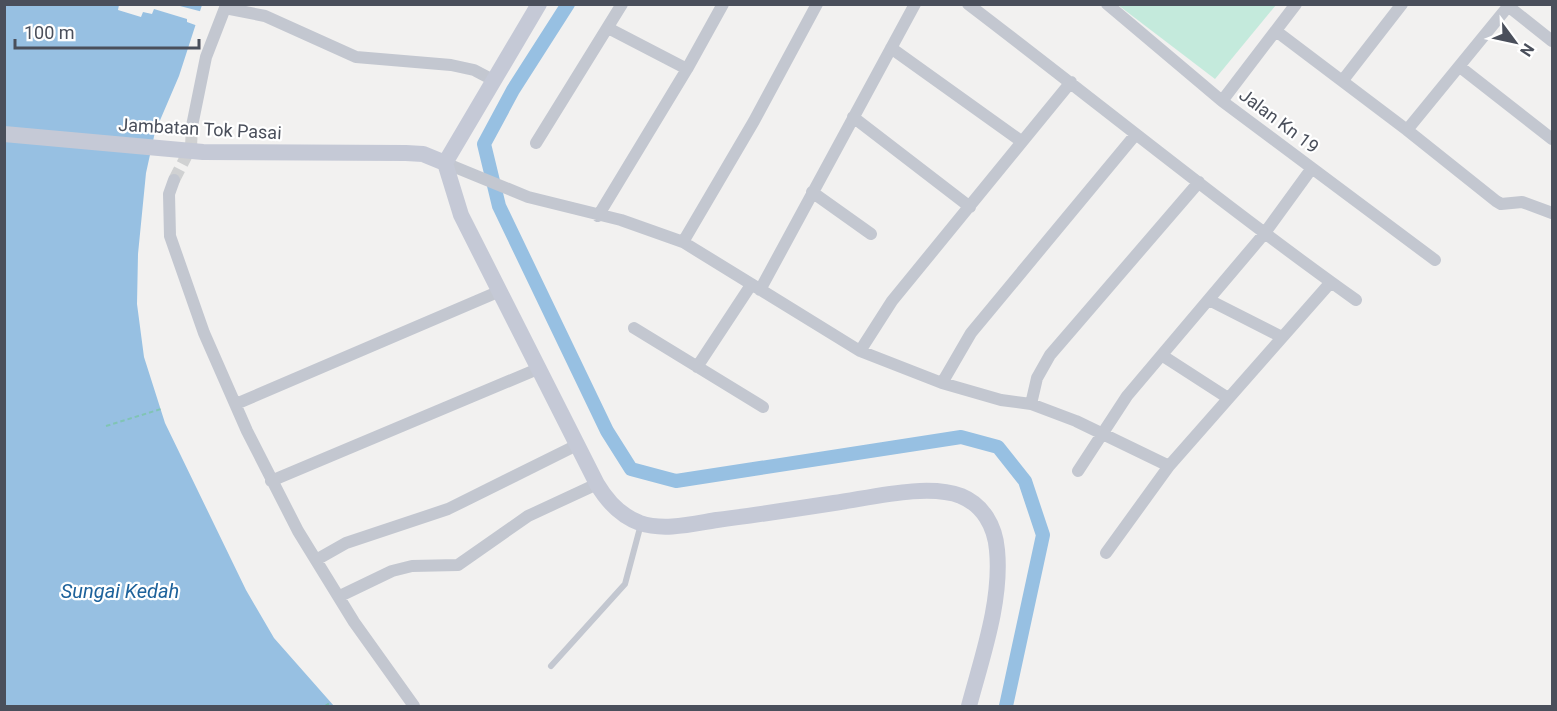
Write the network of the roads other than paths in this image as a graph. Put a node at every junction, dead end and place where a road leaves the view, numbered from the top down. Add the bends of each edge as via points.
1 (538, 4) edge
2 (622, 4) edge
3 (723, 4) edge
4 (817, 4) edge
5 (915, 4) edge
6 (968, 4) edge
7 (1107, 4) edge
8 (1296, 4) edge
9 (1402, 4) edge
10 (1509, 5) edge
11 (226, 6) edge
12 (608, 28) junction
13 (1276, 31) junction
14 (1552, 41) edge
15 (891, 48) junction
16 (1460, 67) junction
17 (687, 69) junction
18 (493, 80) junction
19 (1342, 80) junction
20 (1071, 82) junction
21 (1222, 101) junction
22 (853, 117) junction
23 (192, 126) tunnel mouth
24 (1407, 130) junction
25 (4, 134) edge
26 (1136, 134) junction
27 (1552, 139) edge
28 (1021, 141) junction
29 (536, 143) dead end
30 (452, 166) junction
31 (1312, 168) junction
32 (174, 180) tunnel mouth
33 (1199, 182) junction
34 (812, 192) junction
35 (970, 207) junction
36 (1552, 213) edge
37 (598, 216) junction
38 (871, 234) dead end
39 (1264, 234) junction
40 (683, 242) junction
41 (1436, 260) dead end
42 (1331, 282) junction
43 (755, 287) junction
44 (500, 291) junction
45 (1209, 300) junction
46 (1356, 300) dead end
47 (634, 328) dead end
48 (1282, 337) junction
49 (860, 351) junction
50 (1163, 356) junction
51 (697, 367) junction
52 (540, 368) junction
53 (942, 384) junction
54 (1228, 399) junction
55 (236, 404) junction
56 (1031, 404) junction
57 (763, 406) dead end
58 (1102, 433) junction
59 (577, 445) junction
60 (1169, 466) junction
61 (1078, 471) dead end
62 (271, 481) junction
63 (597, 484) junction
64 (641, 523) junction
65 (1106, 553) dead end
66 (316, 560) junction
67 (340, 596) junction
68 (551, 666) dead end
69 (414, 706) edge
70 (969, 706) edge

1 - 18 main road
2 - 12 street
3 - 17 street
4 - 40 street
5 - 15 street
6 - 20 street
7 - 21 street, Jalan Kn 19
8 - 13 street
9 - 19 street
10 - 14 street
10 - 16 street
11 - 18 street via 265,16 356,57 464,67
11 - 23 street via 206,57
12 - 17 street
12 - 29 street
13 - 19 street
13 - 21 street
15 - 22 street
15 - 28 street
16 - 24 street
16 - 27 street
17 - 37 street
18 - 30 main road
19 - 24 street
20 - 26 street
20 - 28 street
21 - 31 street, Jalan Kn 19
22 - 34 street
22 - 35 street
24 - 36 street via 1501,204 1522,202
25 - 30 main road, Jambatan Tok Pasai via 203,152 423,154
26 - 33 street
26 - 53 street via 971,333
28 - 35 street
30 - 37 street via 528,197
30 - 44 main road via 461,215
31 - 39 street
31 - 41 street, Jalan Kn 19
32 - 55 street via 168,202 170,236 204,333
33 - 39 street
33 - 56 street via 1050,355 1037,378
34 - 38 street
34 - 43 street
35 - 49 street via 892,301
37 - 40 street
39 - 42 street
39 - 45 street
40 - 43 street
42 - 46 street
42 - 48 street
43 - 49 street
43 - 51 street
44 - 52 main road
44 - 55 street
45 - 48 street
45 - 50 street
47 - 51 street
48 - 54 street
49 - 53 street
50 - 54 street
50 - 58 street via 1127,396
51 - 57 street
52 - 59 main road
52 - 62 street
53 - 56 street
54 - 60 street
55 - 62 street
56 - 58 street
58 - 60 street
58 - 61 street
59 - 63 main road
59 - 66 street via 448,509 346,543
60 - 65 street
62 - 66 street
63 - 64 main road via 622,514
63 - 67 street via 528,516 458,565 401,568
64 - 68 lane via 625,584
64 - 70 main road via 675,526 912,493 948,493 972,501 988,520 998,551 994,599
66 - 67 street
67 - 69 street

